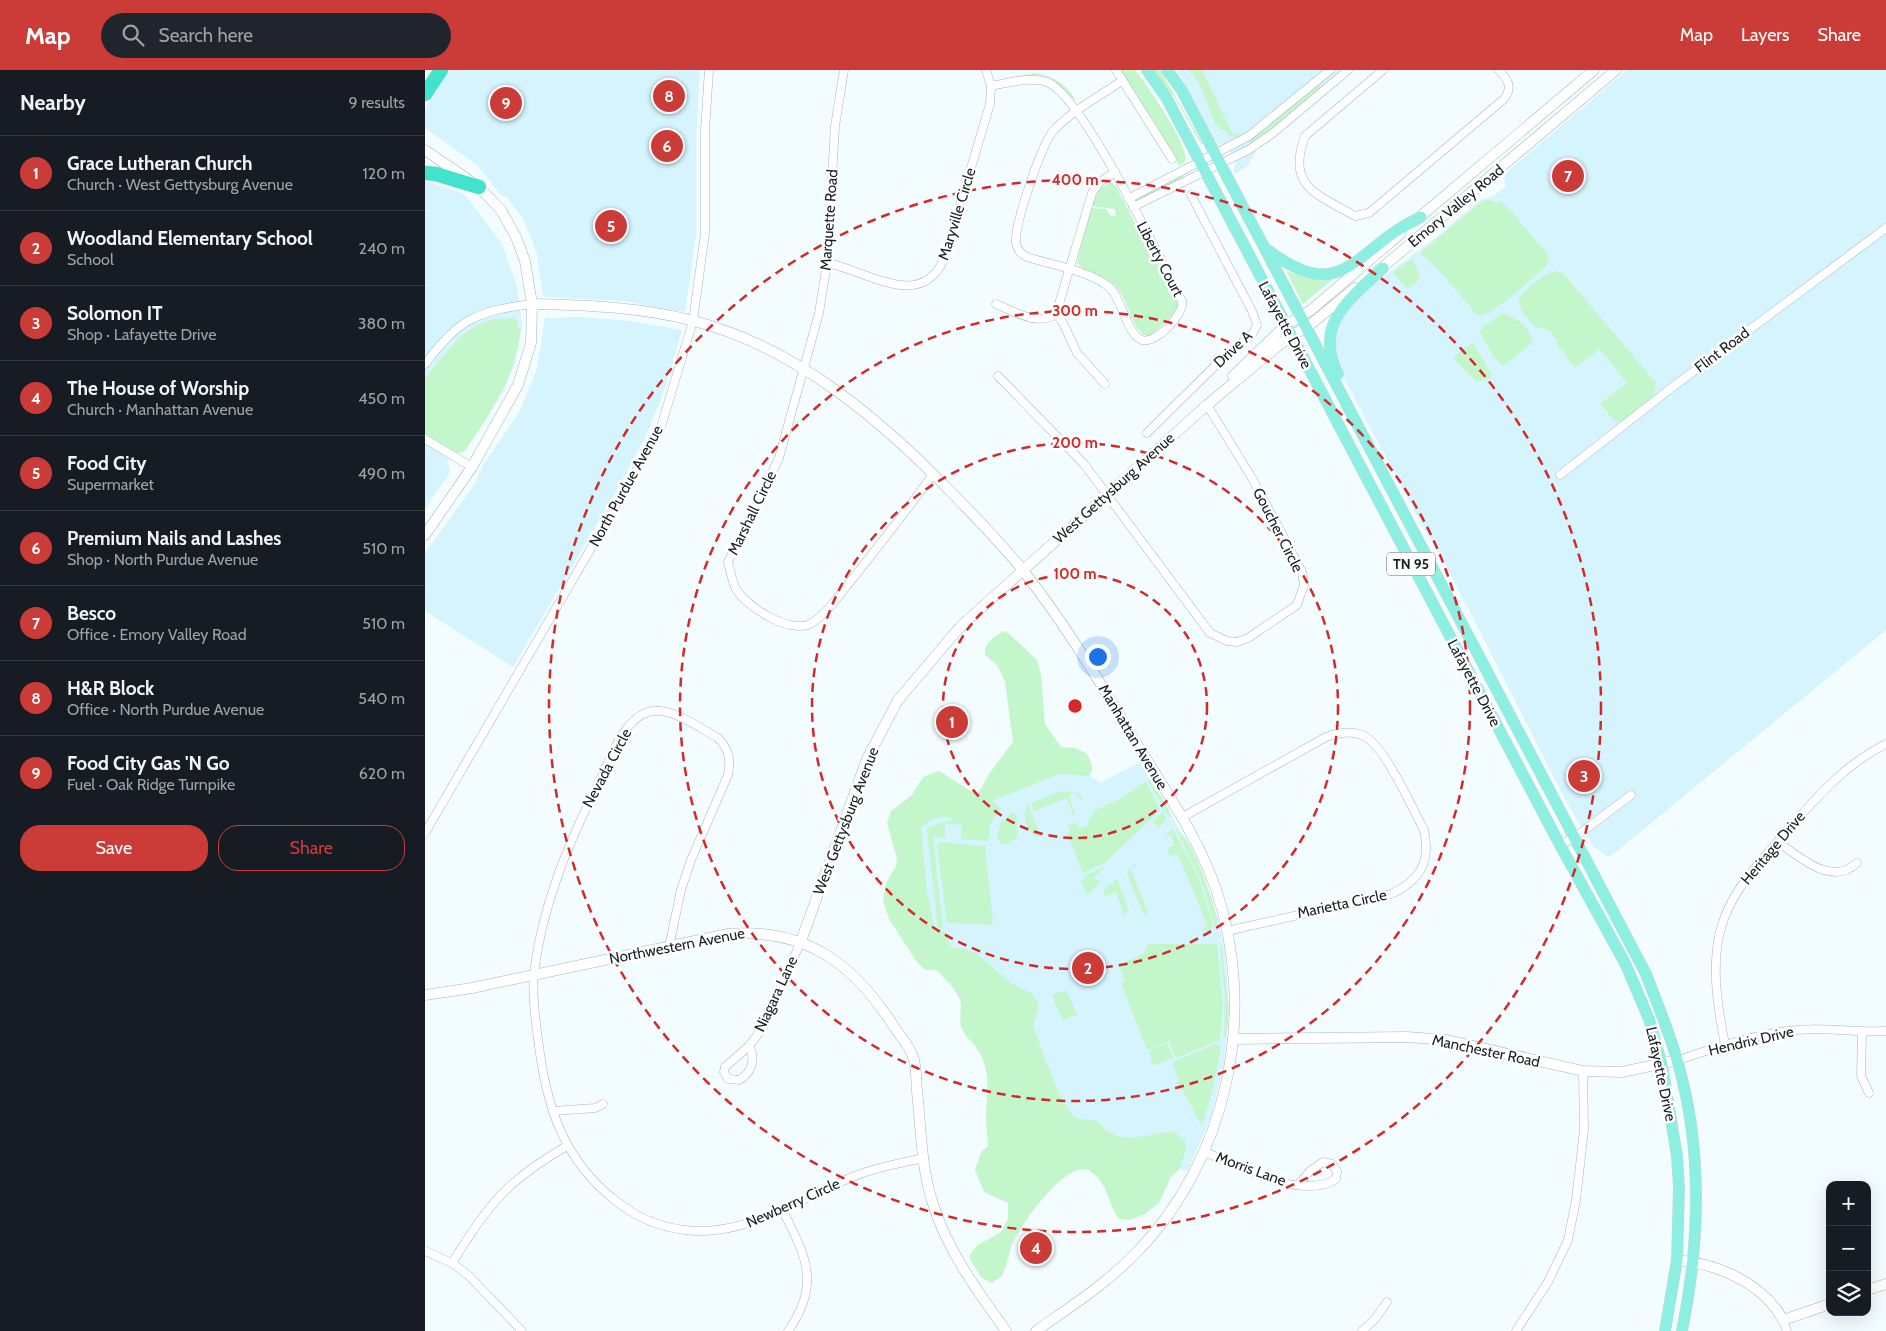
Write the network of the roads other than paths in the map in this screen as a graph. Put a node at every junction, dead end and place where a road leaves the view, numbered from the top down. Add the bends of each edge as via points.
1 (441, 70) edge
2 (709, 70) edge
3 (844, 70) edge
4 (986, 70) edge
5 (1116, 70) edge
6 (1147, 70) edge
7 (1167, 70) edge
8 (1330, 70) edge
9 (1348, 70) edge
10 (1383, 70) edge
11 (1499, 70) edge
12 (1594, 70) edge
13 (1616, 70) edge
14 (1123, 80) junction
15 (991, 86) junction
16 (425, 94) edge
17 (1076, 112) junction
18 (425, 150) edge
19 (1172, 159) dead end
20 (1217, 159) junction
21 (1203, 167) junction
22 (1115, 172) junction
23 (425, 173) edge
24 (479, 187) junction
25 (1191, 195) dead end
26 (1128, 199) junction
27 (1133, 207) junction
28 (1421, 217) junction
29 (1886, 228) edge
30 (1262, 245) junction
31 (827, 263) junction
32 (1383, 268) junction
33 (1069, 270) junction
34 (532, 304) junction
35 (996, 304) dead end
36 (1057, 314) junction
37 (693, 321) junction
38 (1303, 323) junction
39 (1288, 331) junction
40 (425, 364) edge
41 (805, 369) junction
42 (998, 376) dead end
43 (1105, 384) dead end
44 (1207, 405) junction
45 (1147, 433) dead end
46 (425, 439) edge
47 (472, 467) junction
48 (933, 474) junction
49 (1560, 475) dead end
50 (1109, 494) junction
51 (1409, 524) junction
52 (425, 535) edge
53 (1022, 569) junction
54 (1886, 744) edge
55 (1631, 795) dead end
56 (1181, 818) junction
57 (425, 833) edge
58 (1575, 837) junction
59 (1778, 842) junction
60 (1559, 845) junction
61 (1857, 864) dead end
62 (1227, 931) junction
63 (801, 940) junction
64 (669, 947) junction
65 (534, 975) junction
66 (425, 995) edge
67 (1886, 1031) edge
68 (1863, 1033) junction
69 (1233, 1039) junction
70 (1725, 1045) junction
71 (749, 1046) junction
72 (1677, 1060) junction
73 (1662, 1065) junction
74 (1583, 1072) junction
75 (1869, 1093) dead end
76 (603, 1104) dead end
77 (553, 1111) junction
78 (567, 1146) junction
79 (1205, 1152) junction
80 (924, 1158) junction
81 (1298, 1185) junction
82 (782, 1209) junction
83 (425, 1251) edge
84 (1677, 1260) junction
85 (1693, 1262) junction
86 (452, 1263) junction
87 (1886, 1284) edge
88 (1871, 1289) edge
89 (1387, 1302) dead end
90 (1826, 1305) edge
91 (1783, 1320) junction
92 (522, 1331) edge
93 (787, 1331) edge
94 (1006, 1331) edge
95 (1036, 1331) edge
96 (1362, 1331) edge
97 (1516, 1331) edge
98 (1665, 1331) edge
99 (1683, 1331) edge
100 (1787, 1331) edge

1 - 16 highway
2 - 37 street, North Purdue Avenue via 705,130 705,233
3 - 31 street, Marquette Road via 835,126
4 - 15 street, Maryville Circle
5 - 14 street
6 - 21 main road, Lafayette Drive / TN 95 via 1166,97
7 - 20 main road, Lafayette Drive / TN 95 via 1181,89
8 - 20 street
9 - 20 street via 1250,149
10 - 11 street via 1305,136 1300,150 1298,167 1307,186 1355,216 1369,213 1504,99 1510,90 1509,84
12 - 28 street, Emory Valley Road
13 - 32 street, Emory Valley Road
14 - 17 street
14 - 19 street
15 - 17 street, Liberty Court via 1031,80 1048,83
15 - 31 street, Maryville Circle via 990,104 944,259 937,271 921,283 902,286
17 - 22 street, Liberty Court
17 - 33 street, Liberty Court via 1055,129 1044,144 1016,237 1017,248 1022,254
18 - 24 street
20 - 21 street
20 - 30 main road, Lafayette Drive / TN 95
21 - 26 street
21 - 27 street
21 - 39 main road, Lafayette Drive / TN 95
22 - 26 street, Liberty Court
22 - 33 street via 1091,193
23 - 24 highway
24 - 34 street via 501,210 516,238 525,261
25 - 45 street, Drive A via 1257,325
26 - 27 street, Liberty Court
27 - 33 street, Liberty Court via 1182,301 1181,314 1155,338 1140,339 1109,287 1090,276
28 - 30 main road via 1399,227 1354,264 1328,274 1295,269
28 - 38 street, Emory Valley Road
29 - 49 street, Flint Road
30 - 38 main road, Lafayette Drive / TN 95
31 - 41 street, Marquette Road
32 - 38 street, Emory Valley Road
32 - 51 main road via 1342,306 1332,329 1330,353 1406,503
33 - 36 street
34 - 37 street, Manhattan Avenue via 612,307
34 - 40 street via 497,309 468,320 445,337
34 - 47 street via 531,343 517,385
35 - 36 street via 1037,319
36 - 43 street via 1077,353
37 - 41 street, Manhattan Avenue via 726,332
37 - 57 street, North Purdue Avenue via 660,430
38 - 39 street, Emory Valley Road
38 - 51 main road, Lafayette Drive / TN 95
39 - 44 street, West Gettysburg Avenue via 1259,350
39 - 60 main road, Lafayette Drive / TN 95
41 - 48 street, Manhattan Avenue via 897,438
41 - 48 street, Marshall Circle via 779,458 728,562 736,589 752,607 787,625 807,625 822,615
42 - 50 street, Goucher Circle
44 - 50 street, West Gettysburg Avenue
44 - 50 street, Goucher Circle via 1252,478 1302,572 1303,584 1297,605 1248,638 1237,642 1218,638 1210,633
46 - 47 street
47 - 52 street
48 - 53 street, Manhattan Avenue
50 - 53 street, West Gettysburg Avenue
51 - 58 main road, Lafayette Drive / TN 95
53 - 56 street, Manhattan Avenue via 1100,681
53 - 63 street, West Gettysburg Avenue via 961,626 898,700 867,759
54 - 59 street, Heritage Drive via 1850,765 1833,780
55 - 58 street
56 - 62 street, Manhattan Avenue via 1215,889
56 - 62 street, Marietta Circle via 1325,737 1348,732 1363,735 1373,742 1386,759 1424,830 1423,867 1413,882 1402,889
58 - 60 street
58 - 72 main road, Lafayette Drive / TN 95 via 1646,974
59 - 61 street via 1826,872 1849,871
59 - 70 street, Heritage Drive via 1736,893 1720,931 1716,981
60 - 73 main road, Lafayette Drive / TN 95 via 1625,963 1649,1019
62 - 69 street, Manhattan Avenue via 1234,992
63 - 64 street, Northwestern Avenue via 752,932
63 - 71 street, Niagara Lane via 764,1026
63 - 80 street, Northwestern Avenue via 848,970 880,1005 913,1057
64 - 65 street, Northwestern Avenue
64 - 65 street, Nevada Circle via 681,890 730,764 725,745 718,738 660,710 643,714 631,723 582,815 551,894
65 - 66 street, Northwestern Avenue
65 - 77 street, Newberry Circle via 540,1057
67 - 68 street, Hendrix Drive
68 - 70 street, Hendrix Drive via 1797,1030
68 - 75 street via 1861,1076
69 - 74 street, Manchester Road via 1407,1037 1447,1040
69 - 79 street, Manhattan Avenue via 1226,1086
70 - 72 street, Hendrix Drive
71 - 71 street, Niagara Lane via 725,1067 728,1079 739,1080 749,1072 753,1059
72 - 73 street, Manchester Road
72 - 85 main road, Lafayette Drive via 1694,1145 1696,1211
73 - 74 street, Manchester Road via 1623,1072
73 - 84 main road, Lafayette Drive via 1677,1156
74 - 97 street via 1584,1130 1568,1240 1548,1282
76 - 77 street via 595,1108
77 - 78 street, Newberry Circle
78 - 82 street, Newberry Circle via 595,1184 629,1212 657,1224 687,1231 719,1230 739,1227
78 - 86 street via 532,1166 499,1195
79 - 81 street, Morris Lane via 1262,1176
79 - 95 street, Manhattan Avenue via 1171,1209 1137,1252 1114,1274
80 - 82 street, Newberry Circle via 857,1175
80 - 94 street, Northwestern Avenue via 932,1202 949,1246 963,1272
81 - 81 street, Morris Lane via 1309,1171 1323,1162 1332,1164 1337,1171 1336,1179 1332,1181
82 - 93 street via 802,1251 807,1274 800,1311
83 - 86 street
84 - 85 street
84 - 98 main road, Lafayette Drive
85 - 91 street via 1751,1285 1770,1301
85 - 99 main road, Lafayette Drive
86 - 92 street via 482,1288
87 - 88 street
89 - 96 street
90 - 91 street
91 - 100 street

